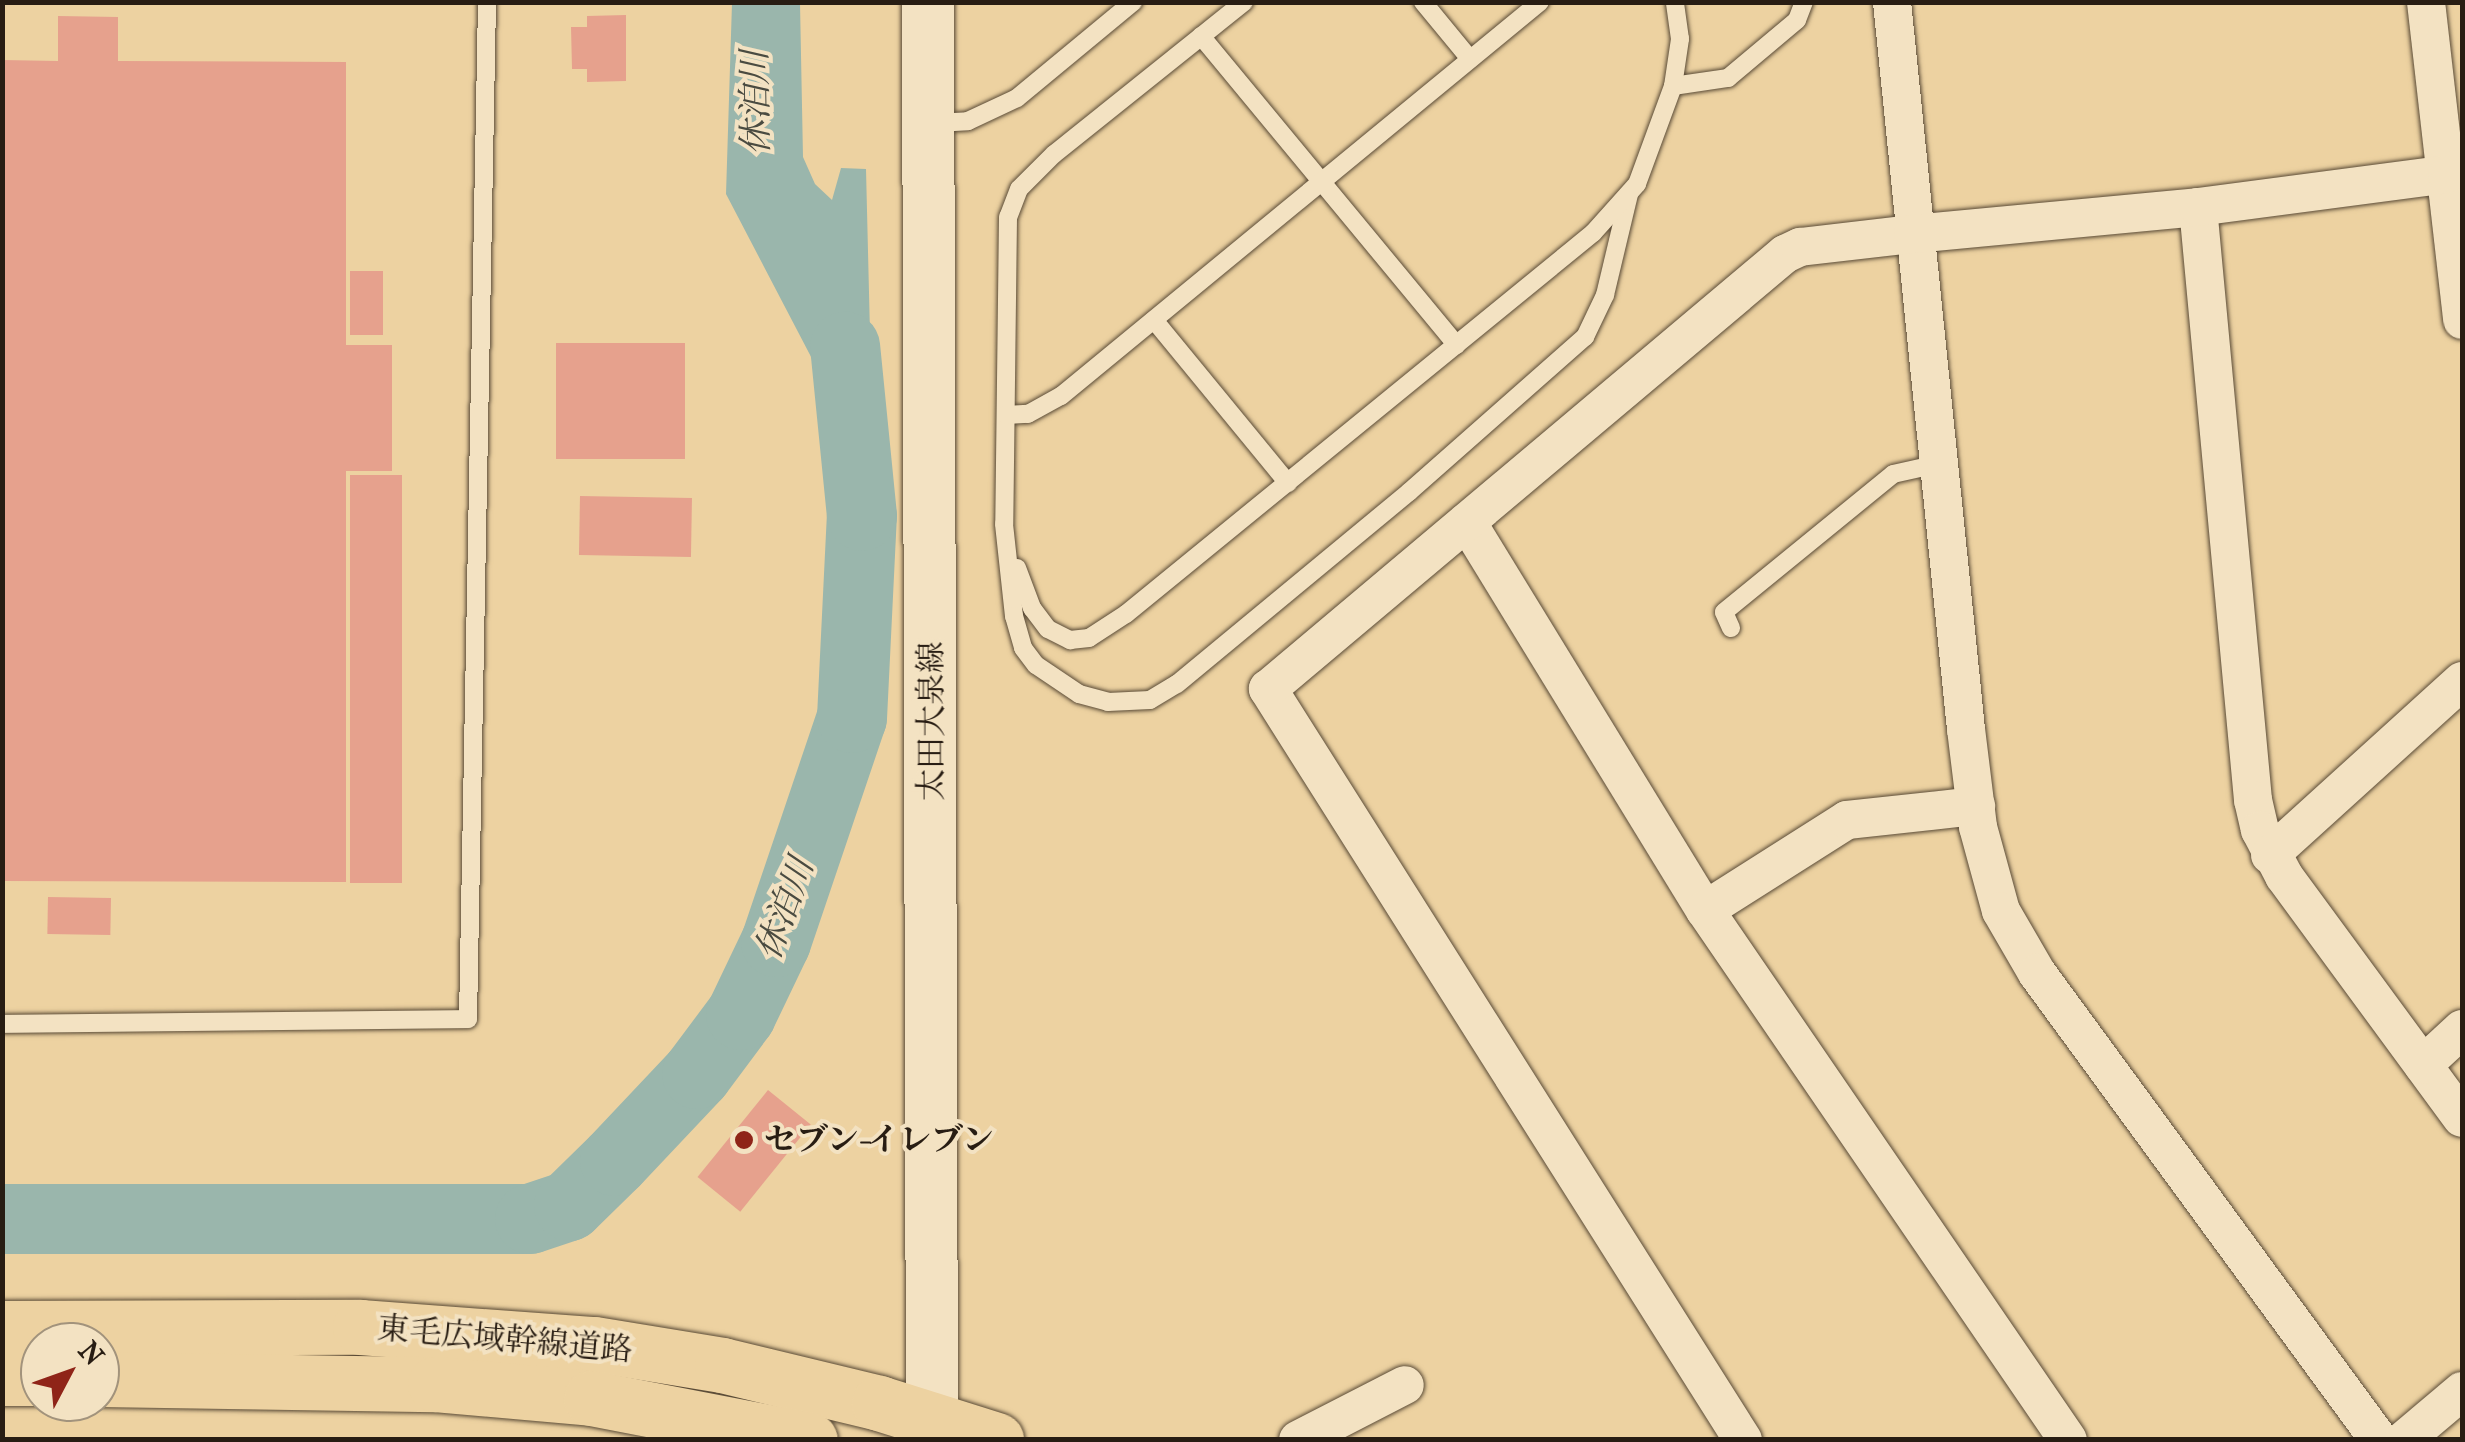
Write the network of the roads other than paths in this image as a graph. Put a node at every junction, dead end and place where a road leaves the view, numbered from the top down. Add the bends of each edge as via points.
1 (486, 2) edge
2 (928, 2) edge
3 (1133, 2) edge
4 (1212, 2) edge
5 (1244, 2) edge
6 (1423, 2) edge
7 (1540, 2) edge
8 (1675, 2) edge
9 (1804, 2) edge
10 (1892, 2) edge
11 (2426, 2) edge
12 (1225, 18) junction
13 (1202, 36) junction
14 (1470, 59) junction
15 (1673, 86) junction
16 (929, 123) junction
17 (2455, 170) edge
18 (1322, 181) junction
19 (1628, 194) junction
20 (2198, 207) junction
21 (1913, 234) junction
22 (1154, 320) junction
23 (2462, 320) edge
24 (1457, 345) junction
25 (1006, 415) junction
26 (1938, 464) junction
27 (1288, 483) junction
28 (1467, 522) junction
29 (1010, 548) junction
30 (1732, 628) dead end
31 (2462, 680) edge
32 (1976, 806) junction
33 (2270, 855) junction
34 (1705, 910) junction
35 (2, 1024) edge
36 (2462, 1028) edge
37 (2423, 1065) junction
38 (2462, 1118) edge
39 (2, 1328) edge
40 (120, 1379) edge
41 (1405, 1386) dead end
42 (2462, 1391) edge
43 (932, 1428) edge
44 (810, 1440) edge
45 (996, 1440) edge
46 (1298, 1440) edge
47 (1743, 1440) edge
48 (2068, 1440) edge
49 (2379, 1440) edge
50 (2404, 1440) edge

1 - 35 lane via 468,1019
2 - 16 main road, 太田大泉線
3 - 16 lane via 1017,98 968,121
4 - 12 lane
5 - 12 lane
6 - 14 lane
7 - 14 lane
8 - 15 lane via 1680,38
9 - 15 lane via 1797,20 1728,78
10 - 21 street
11 - 17 street
12 - 13 lane
13 - 18 lane
13 - 25 lane via 1054,154 1020,190 1008,217
14 - 18 lane
15 - 19 lane
16 - 43 main road, 太田大泉線
17 - 20 street
17 - 23 street
18 - 22 lane
18 - 24 lane
19 - 24 lane via 1593,233
19 - 29 lane via 1606,295 1585,338 1150,700 1108,702 1079,694 1054,680 1023,648
20 - 21 street
20 - 33 street via 2253,800
21 - 26 street
21 - 28 street via 1784,254
22 - 25 lane via 1062,396 1028,414
22 - 27 lane
24 - 27 lane
25 - 29 lane via 1004,524
26 - 30 lane via 1893,474 1724,612
26 - 32 street
27 - 29 lane via 1089,638 1070,640 1048,630 1032,608
28 - 34 street
28 - 47 street via 1268,689
31 - 33 street
32 - 34 street via 1847,820
32 - 49 street via 2001,911 2038,973
33 - 37 street
34 - 48 street
36 - 37 street
37 - 38 street
39 - 43 highway, 東毛広域幹線道路 via 360,1327 594,1344 722,1365
40 - 44 highway, 東毛広域幹線道路 via 435,1384 592,1398
41 - 46 street
42 - 50 street
43 - 45 highway, 東毛広域幹線道路

